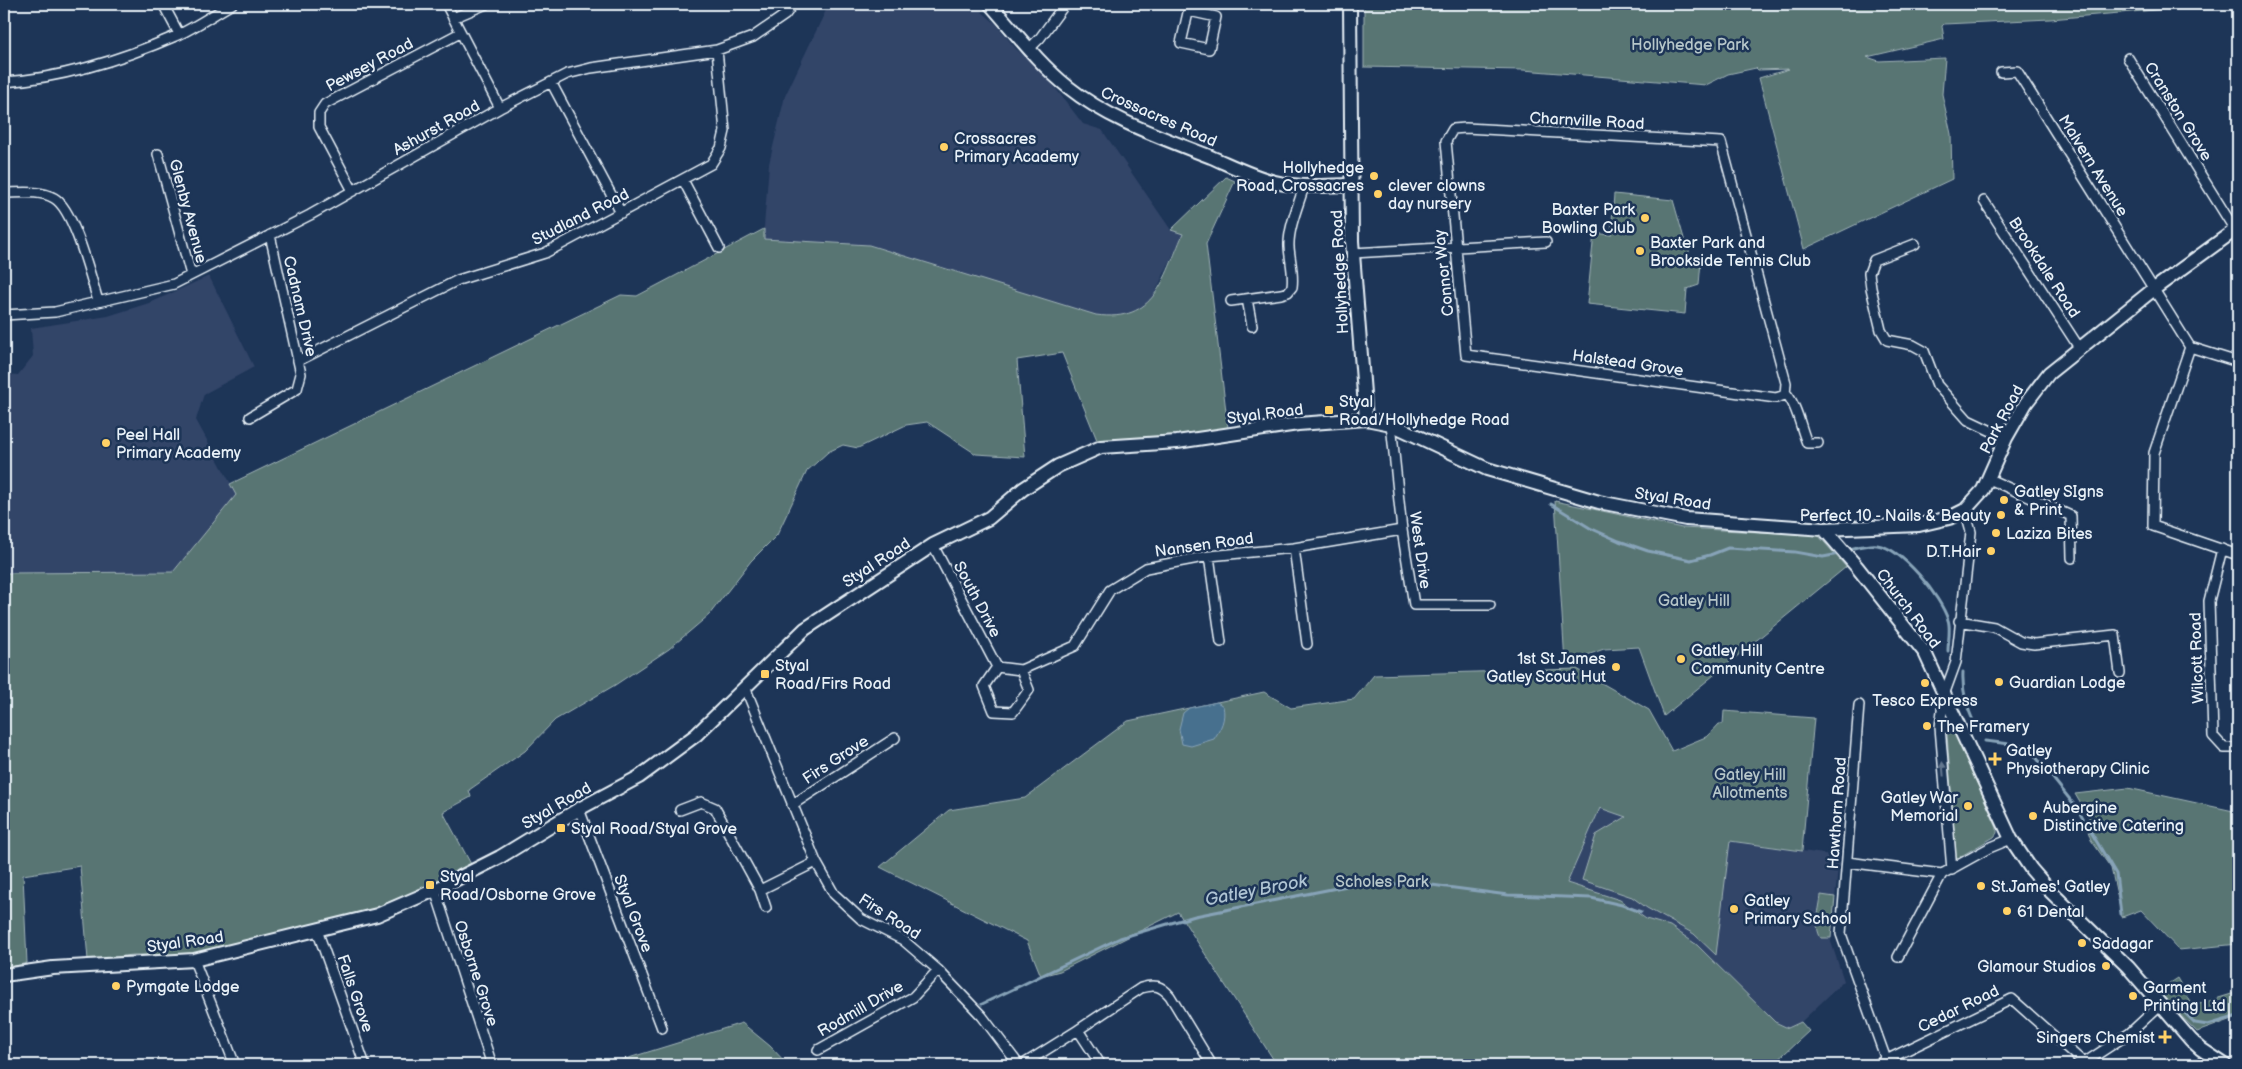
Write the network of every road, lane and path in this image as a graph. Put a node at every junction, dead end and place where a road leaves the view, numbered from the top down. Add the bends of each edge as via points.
1 (162, 4) edge
2 (232, 4) edge
3 (446, 4) edge
4 (486, 4) edge
5 (793, 4) edge
6 (990, 4) edge
7 (1065, 4) edge
8 (1350, 4) edge
9 (1189, 7) edge
10 (454, 18) junction
11 (460, 32) junction
12 (179, 34) junction
13 (1030, 48) junction
14 (717, 50) junction
15 (2128, 58) dead end
16 (2001, 72) dead end
17 (4, 82) edge
18 (551, 82) junction
19 (500, 108) junction
20 (1452, 129) joint
21 (158, 154) dead end
22 (683, 180) junction
23 (1304, 186) junction
24 (1351, 186) junction
25 (353, 191) junction
26 (4, 193) edge
27 (1984, 201) dead end
28 (621, 213) junction
29 (2237, 229) edge
30 (270, 235) junction
31 (1546, 242) dead end
32 (1915, 244) dead end
33 (1455, 247) junction
34 (719, 248) dead end
35 (1353, 253) junction
36 (190, 275) junction
37 (2154, 288) junction
38 (1247, 299) junction
39 (98, 301) junction
40 (1231, 301) dead end
41 (4, 315) edge
42 (1252, 326) dead end
43 (2190, 347) junction
44 (2080, 349) junction
45 (1466, 356) joint
46 (298, 361) junction
47 (2238, 362) edge
48 (1785, 394) junction
49 (250, 416) dead end
50 (1366, 419) junction
51 (1391, 424) junction
52 (2006, 438) junction
53 (1818, 443) dead end
54 (1989, 479) junction
55 (1965, 510) junction
56 (1824, 529) junction
57 (1402, 530) junction
58 (933, 545) junction
59 (1294, 548) junction
60 (2222, 549) junction
61 (2238, 554) edge
62 (1209, 556) junction
63 (2072, 558) dead end
64 (1490, 605) dead end
65 (1959, 621) junction
66 (1221, 642) dead end
67 (1306, 644) dead end
68 (997, 667) junction
69 (1020, 670) junction
70 (2120, 673) dead end
71 (745, 687) junction
72 (1944, 695) junction
73 (1859, 705) dead end
74 (895, 738) dead end
75 (2238, 748) edge
76 (792, 805) junction
77 (579, 809) junction
78 (680, 810) dead end
79 (2010, 839) junction
80 (816, 862) junction
81 (1847, 862) junction
82 (1952, 870) junction
83 (1942, 874) junction
84 (434, 890) junction
85 (760, 890) junction
86 (766, 908) dead end
87 (318, 930) junction
88 (1898, 957) dead end
89 (194, 960) junction
90 (938, 970) junction
91 (4, 975) edge
92 (2160, 1005) junction
93 (662, 1028) dead end
94 (1078, 1030) junction
95 (818, 1050) dead end
96 (1887, 1062) edge
97 (2082, 1064) edge
98 (235, 1065) edge
99 (365, 1065) edge
100 (492, 1065) edge
101 (1020, 1065) edge
102 (1101, 1065) edge
103 (1212, 1065) edge
104 (1876, 1065) edge
105 (2224, 1065) edge

1 - 12 street
2 - 12 street
3 - 10 street
4 - 10 street
5 - 14 street, Ashurst Road via 785,15 753,37
6 - 13 main road, Crossacres Road
7 - 13 street
8 - 24 main road, Hollyhedge Road
9 - 9 street via 1181,42 1208,49 1216,17
10 - 11 street
11 - 19 street
11 - 25 street, Pewsey Road via 325,104 319,113 318,127
12 - 17 street via 93,67
13 - 23 main road, Crossacres Road via 1066,86 1088,102 1240,169 1276,182
14 - 18 street, Ashurst Road via 591,68
14 - 22 street, Studland Road via 725,131 721,148 711,164
15 - 29 street, Cranston Grove
16 - 37 street, Malvern Avenue via 2017,71
18 - 19 street, Ashurst Road
18 - 28 street
19 - 25 street, Ashurst Road
20 - 33 street, Connor Way via 1446,141
20 - 48 street, Charnville Road via 1720,142 1786,383
21 - 36 street, Glenby Avenue
22 - 28 street, Studland Road
22 - 34 street
23 - 24 main road, Crossacres Road
23 - 38 street via 1289,246 1292,287 1282,294
24 - 35 main road, Hollyhedge Road
25 - 30 street, Ashurst Road
26 - 39 street via 37,193 54,198 67,210
27 - 44 street, Brookdale Road
28 - 46 street, Studland Road via 545,253 458,280
29 - 37 main road, Park Road
30 - 36 street, Ashurst Road
30 - 46 street, Cadnam Drive
31 - 33 street
32 - 52 street via 1874,260 1869,273 1881,330 1887,340 1913,345 1924,351 1937,386 1968,420
33 - 35 street
33 - 45 street, Connor Way
35 - 50 main road, Hollyhedge Road
36 - 39 street, Ashurst Road via 174,284
37 - 43 street
37 - 44 main road, Park Road
38 - 40 street
38 - 42 street
39 - 41 street, Ashurst Road via 55,312
43 - 47 street
43 - 60 street via 2154,453 2153,526
44 - 52 main road, Park Road via 2035,388
45 - 48 street, Halstead Grove via 1776,398
46 - 49 street, Cadnam Drive via 302,374 297,389
48 - 53 street via 1792,400 1807,443
50 - 51 main road, Styal Road
50 - 58 main road, Styal Road via 1101,448 1058,466 988,518
51 - 56 main road, Styal Road via 1487,469 1599,502 1686,519
51 - 57 street, West Drive
52 - 54 main road, Park Road
54 - 55 main road, Park Road
54 - 63 street via 2071,516
55 - 56 main road, Park Road via 1949,518 1919,525
55 - 65 street via 1971,532
56 - 72 main road, Church Road via 1925,653
57 - 59 street, Nansen Road
57 - 64 street, West Drive via 1414,605
58 - 68 street, South Drive
58 - 71 main road, Styal Road via 805,629
59 - 62 street, Nansen Road
59 - 67 street
60 - 61 street
60 - 75 street, Wilcott Road via 2209,601 2213,736 2224,748
62 - 66 street
62 - 69 street, Nansen Road via 1138,572 1110,590 1075,646
65 - 70 street via 1994,626 2021,642 2034,644 2115,635
65 - 72 street via 1956,662
68 - 69 street
68 - 69 street via 984,686 994,711 1013,712 1029,690
71 - 76 street, Firs Road
71 - 77 main road, Styal Road via 696,734 639,777
72 - 79 main road, Church Road
82 -> 72 street via 1940,727
73 - 81 street, Hawthorn Road
74 - 76 street, Firs Grove
76 - 80 street, Firs Road
77 - 84 main road, Styal Road via 500,857
77 - 93 street, Styal Grove
78 - 85 street via 703,798 715,808
79 - 82 street
79 - 92 main road, Church Road via 2050,892 2128,967
80 - 85 street
80 - 90 street, Firs Road via 834,894 861,919 903,940
81 - 83 street
81 - 96 street, Hawthorn Road via 1841,934
82 - 83 street
83 - 88 street
84 - 87 main road, Styal Road via 377,915
84 - 100 street, Osborne Grove
85 - 86 street
87 - 89 main road, Styal Road
87 - 99 street, Falls Grove
89 - 91 main road, Styal Road via 54,968
89 - 98 street
90 - 95 street, Rodmill Drive via 913,997
90 - 101 street, Firs Road via 982,1016
92 - 97 street via 2130,1033
92 - 105 main road, Church Road via 2201,1049
94 - 101 street
94 - 102 street
94 - 103 street via 1141,988 1158,986 1170,996
96 - 97 street, Cedar Road via 2012,999
96 - 104 street

